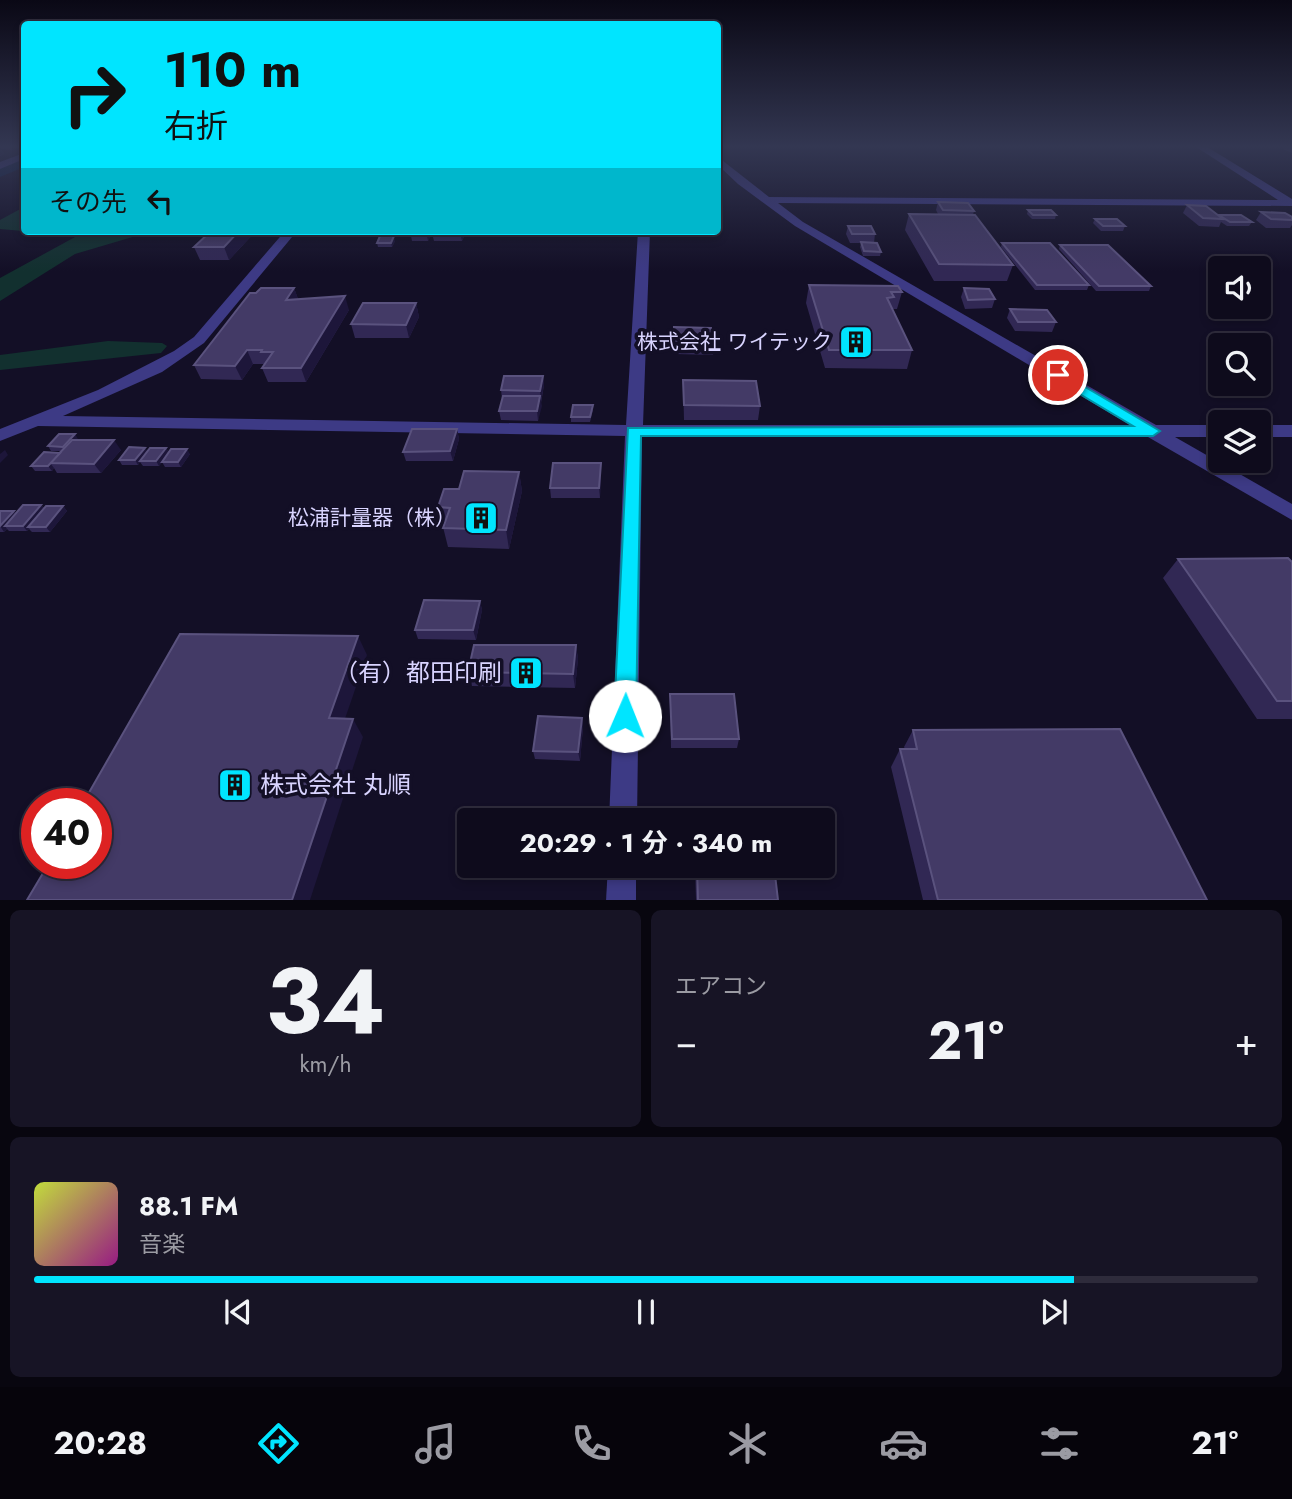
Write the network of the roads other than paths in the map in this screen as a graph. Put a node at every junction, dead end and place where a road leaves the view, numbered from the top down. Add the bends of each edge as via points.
1 (744, 187) edge
2 (1266, 187) edge
3 (766, 200) junction
4 (1292, 203) edge
5 (288, 235) edge
6 (645, 235) edge
7 (33, 421) junction
8 (634, 431) junction
9 (1153, 431) junction
10 (1208, 431) edge
11 (1271, 431) edge
12 (1292, 431) edge
13 (0, 435) edge
14 (1292, 513) edge
15 (623, 808) edge
16 (622, 878) edge
17 (621, 900) edge

1 - 3 street
2 - 4 street
3 - 4 street
3 - 9 street
5 - 7 street via 187,350
6 - 8 street
7 - 8 street
7 - 13 street
8 - 9 street
8 - 15 street
9 - 10 street
9 - 14 street
11 - 12 street
16 - 17 street

